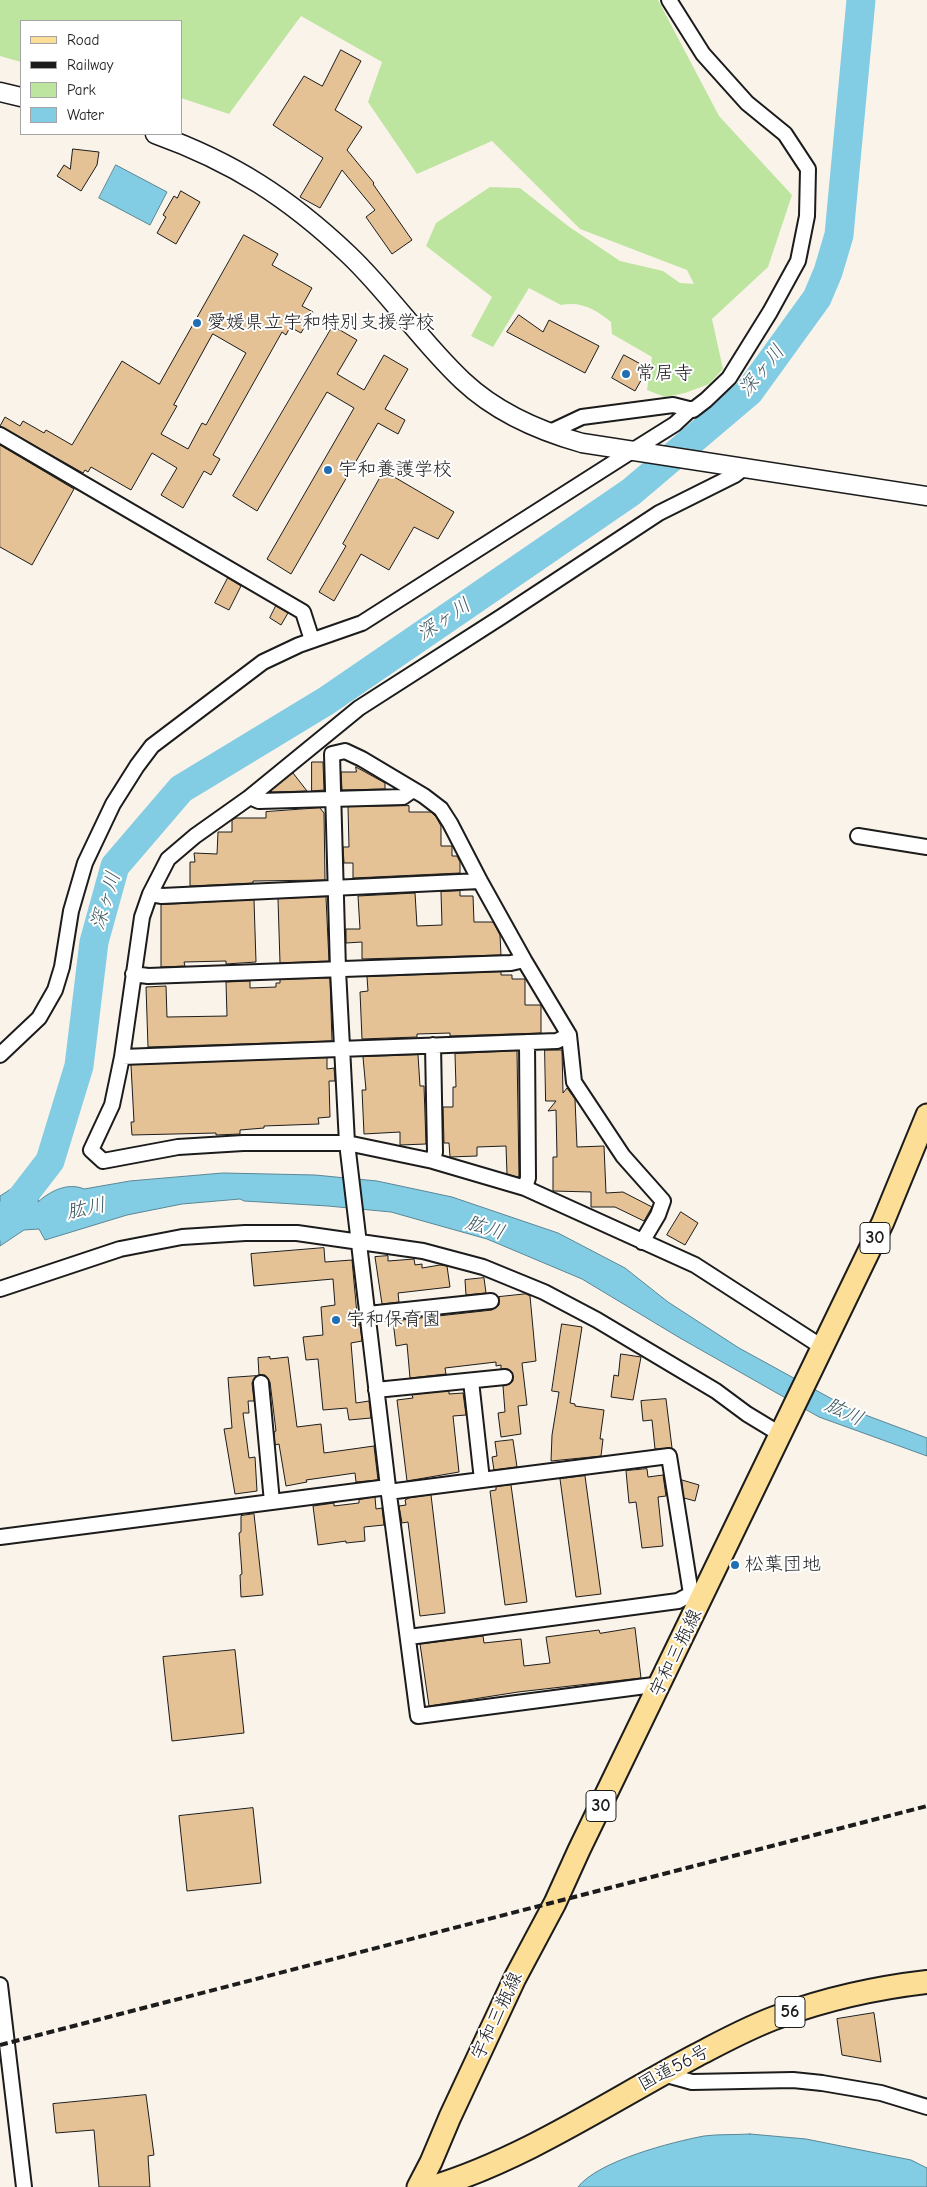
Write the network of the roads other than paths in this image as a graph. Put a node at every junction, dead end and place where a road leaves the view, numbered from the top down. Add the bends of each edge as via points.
1 (669, 0) edge
2 (0, 92) edge
3 (20, 97) edge
4 (158, 135) edge
5 (691, 409) junction
6 (548, 433) junction
7 (0, 435) edge
8 (640, 453) junction
9 (736, 467) junction
10 (927, 496) edge
11 (312, 640) junction
12 (309, 748) junction
13 (332, 754) junction
14 (413, 790) junction
15 (250, 797) junction
16 (332, 801) junction
17 (858, 836) dead end
18 (927, 847) edge
19 (480, 882) junction
20 (335, 887) junction
21 (150, 894) junction
22 (524, 960) junction
23 (338, 970) junction
24 (133, 974) junction
25 (569, 1036) junction
26 (527, 1042) junction
27 (433, 1045) junction
28 (342, 1048) junction
29 (0, 1055) edge
30 (122, 1057) junction
31 (927, 1115) edge
32 (347, 1143) junction
33 (433, 1161) junction
34 (525, 1188) junction
35 (359, 1238) junction
36 (642, 1242) junction
37 (0, 1289) edge
38 (491, 1301) dead end
39 (368, 1314) junction
40 (820, 1352) junction
41 (505, 1377) dead end
42 (471, 1381) junction
43 (261, 1383) dead end
44 (376, 1390) junction
45 (782, 1429) junction
46 (482, 1480) junction
47 (388, 1489) junction
48 (272, 1502) junction
49 (0, 1537) edge
50 (697, 1595) junction
51 (409, 1637) junction
52 (661, 1684) junction
53 (927, 1982) edge
54 (0, 1985) edge
55 (2, 2030) edge
56 (663, 2074) junction
57 (927, 2107) edge
58 (24, 2187) edge
59 (418, 2187) edge
60 (432, 2187) edge

1 - 5 street via 703,54 747,103 784,134 808,169 807,216 798,261 729,378 706,400
2 - 3 street
4 - 6 street via 193,147 248,175 303,214 350,256 463,382 506,413
5 - 6 street via 673,405 582,417
5 - 8 street
6 - 8 street via 582,444
7 - 11 street via 303,612
8 - 9 street
8 - 11 street via 362,622
9 - 10 street
9 - 12 street via 736,475 667,508 630,531 359,708
11 - 29 street via 262,662 152,746 113,804 85,863 71,911 55,990 39,1018
12 - 13 street
12 - 15 street
13 - 14 street via 345,751
13 - 16 street
14 - 16 street via 403,797
14 - 19 street via 441,809
15 - 16 street via 259,801
15 - 21 street via 168,859
16 - 20 street
17 - 18 street
19 - 20 street
19 - 22 street
20 - 21 street
20 - 23 street
21 - 24 street via 142,917
22 - 23 street
22 - 25 street
23 - 24 street
23 - 28 street
24 - 30 street
25 - 26 street via 557,1041
25 - 36 street via 574,1082 623,1156 663,1201
26 - 27 street
26 - 34 street via 528,1178
27 - 28 street
27 - 33 street
28 - 30 street
28 - 32 street
30 - 32 street via 112,1105 91,1150 103,1160 178,1147
31 - 40 main road, 宇和三瓶線 / 30 via 883,1222
32 - 33 street
32 - 35 street
33 - 34 street
34 - 36 street
35 - 37 street via 297,1233 182,1237 120,1250
35 - 39 street
35 - 45 street via 474,1264 544,1292 597,1320 747,1414
36 - 40 street via 695,1265
38 - 39 street
39 - 44 street
40 - 45 main road, 宇和三瓶線 / 30
41 - 42 street
42 - 44 street
42 - 46 street
43 - 48 street
44 - 47 street
45 - 50 main road, 宇和三瓶線 / 30
46 - 47 street
46 - 50 street via 669,1456
47 - 48 street
47 - 51 street
48 - 49 street
50 - 51 street via 678,1601
50 - 52 main road, 宇和三瓶線 / 30
51 - 52 street via 418,1716
52 - 59 main road, 宇和三瓶線 / 30 via 556,1903 515,1978
53 - 56 highway, 国道56号 / 56 via 876,1988 778,2016
54 - 55 street
55 - 58 street
56 - 57 street via 692,2082 822,2082 881,2093
56 - 60 highway, 国道56号 / 56 via 549,2138 462,2178

